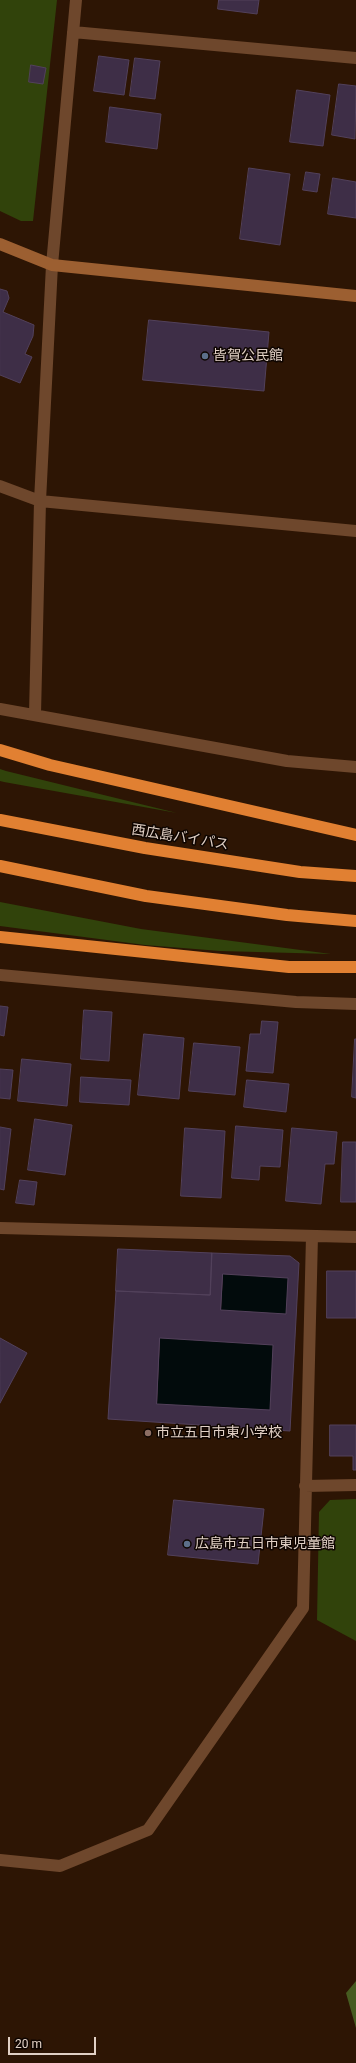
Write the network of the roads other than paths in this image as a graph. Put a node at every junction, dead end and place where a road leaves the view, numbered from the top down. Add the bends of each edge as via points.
1 (76, 0) edge
2 (73, 32) junction
3 (356, 58) edge
4 (0, 244) edge
5 (52, 265) junction
6 (356, 296) edge
7 (0, 486) edge
8 (40, 501) junction
9 (356, 531) edge
10 (0, 709) edge
11 (35, 714) junction
12 (0, 750) edge
13 (356, 767) edge
14 (0, 820) edge
15 (356, 835) edge
16 (0, 866) edge
17 (356, 876) edge
18 (356, 921) edge
19 (0, 937) edge
20 (356, 967) edge
21 (0, 975) edge
22 (356, 1004) edge
23 (0, 1228) edge
24 (312, 1236) junction
25 (356, 1237) edge
26 (356, 1485) edge
27 (305, 1486) junction
28 (0, 1860) edge

1 - 2 street
2 - 3 street
2 - 5 street
4 - 5 street
5 - 6 street
5 - 8 street
7 - 8 street
8 - 9 street
8 - 11 street
10 - 11 street
11 - 13 street via 287,761
12 - 15 highway via 50,765
14 - 17 highway, 西広島バイパス via 145,848 300,872
16 - 18 highway via 146,896 287,915
19 - 20 highway via 288,967
21 - 22 street via 296,1002
23 - 24 street
24 - 25 street
24 - 27 street
26 - 27 street
27 - 28 street via 303,1608 148,1830 60,1866

